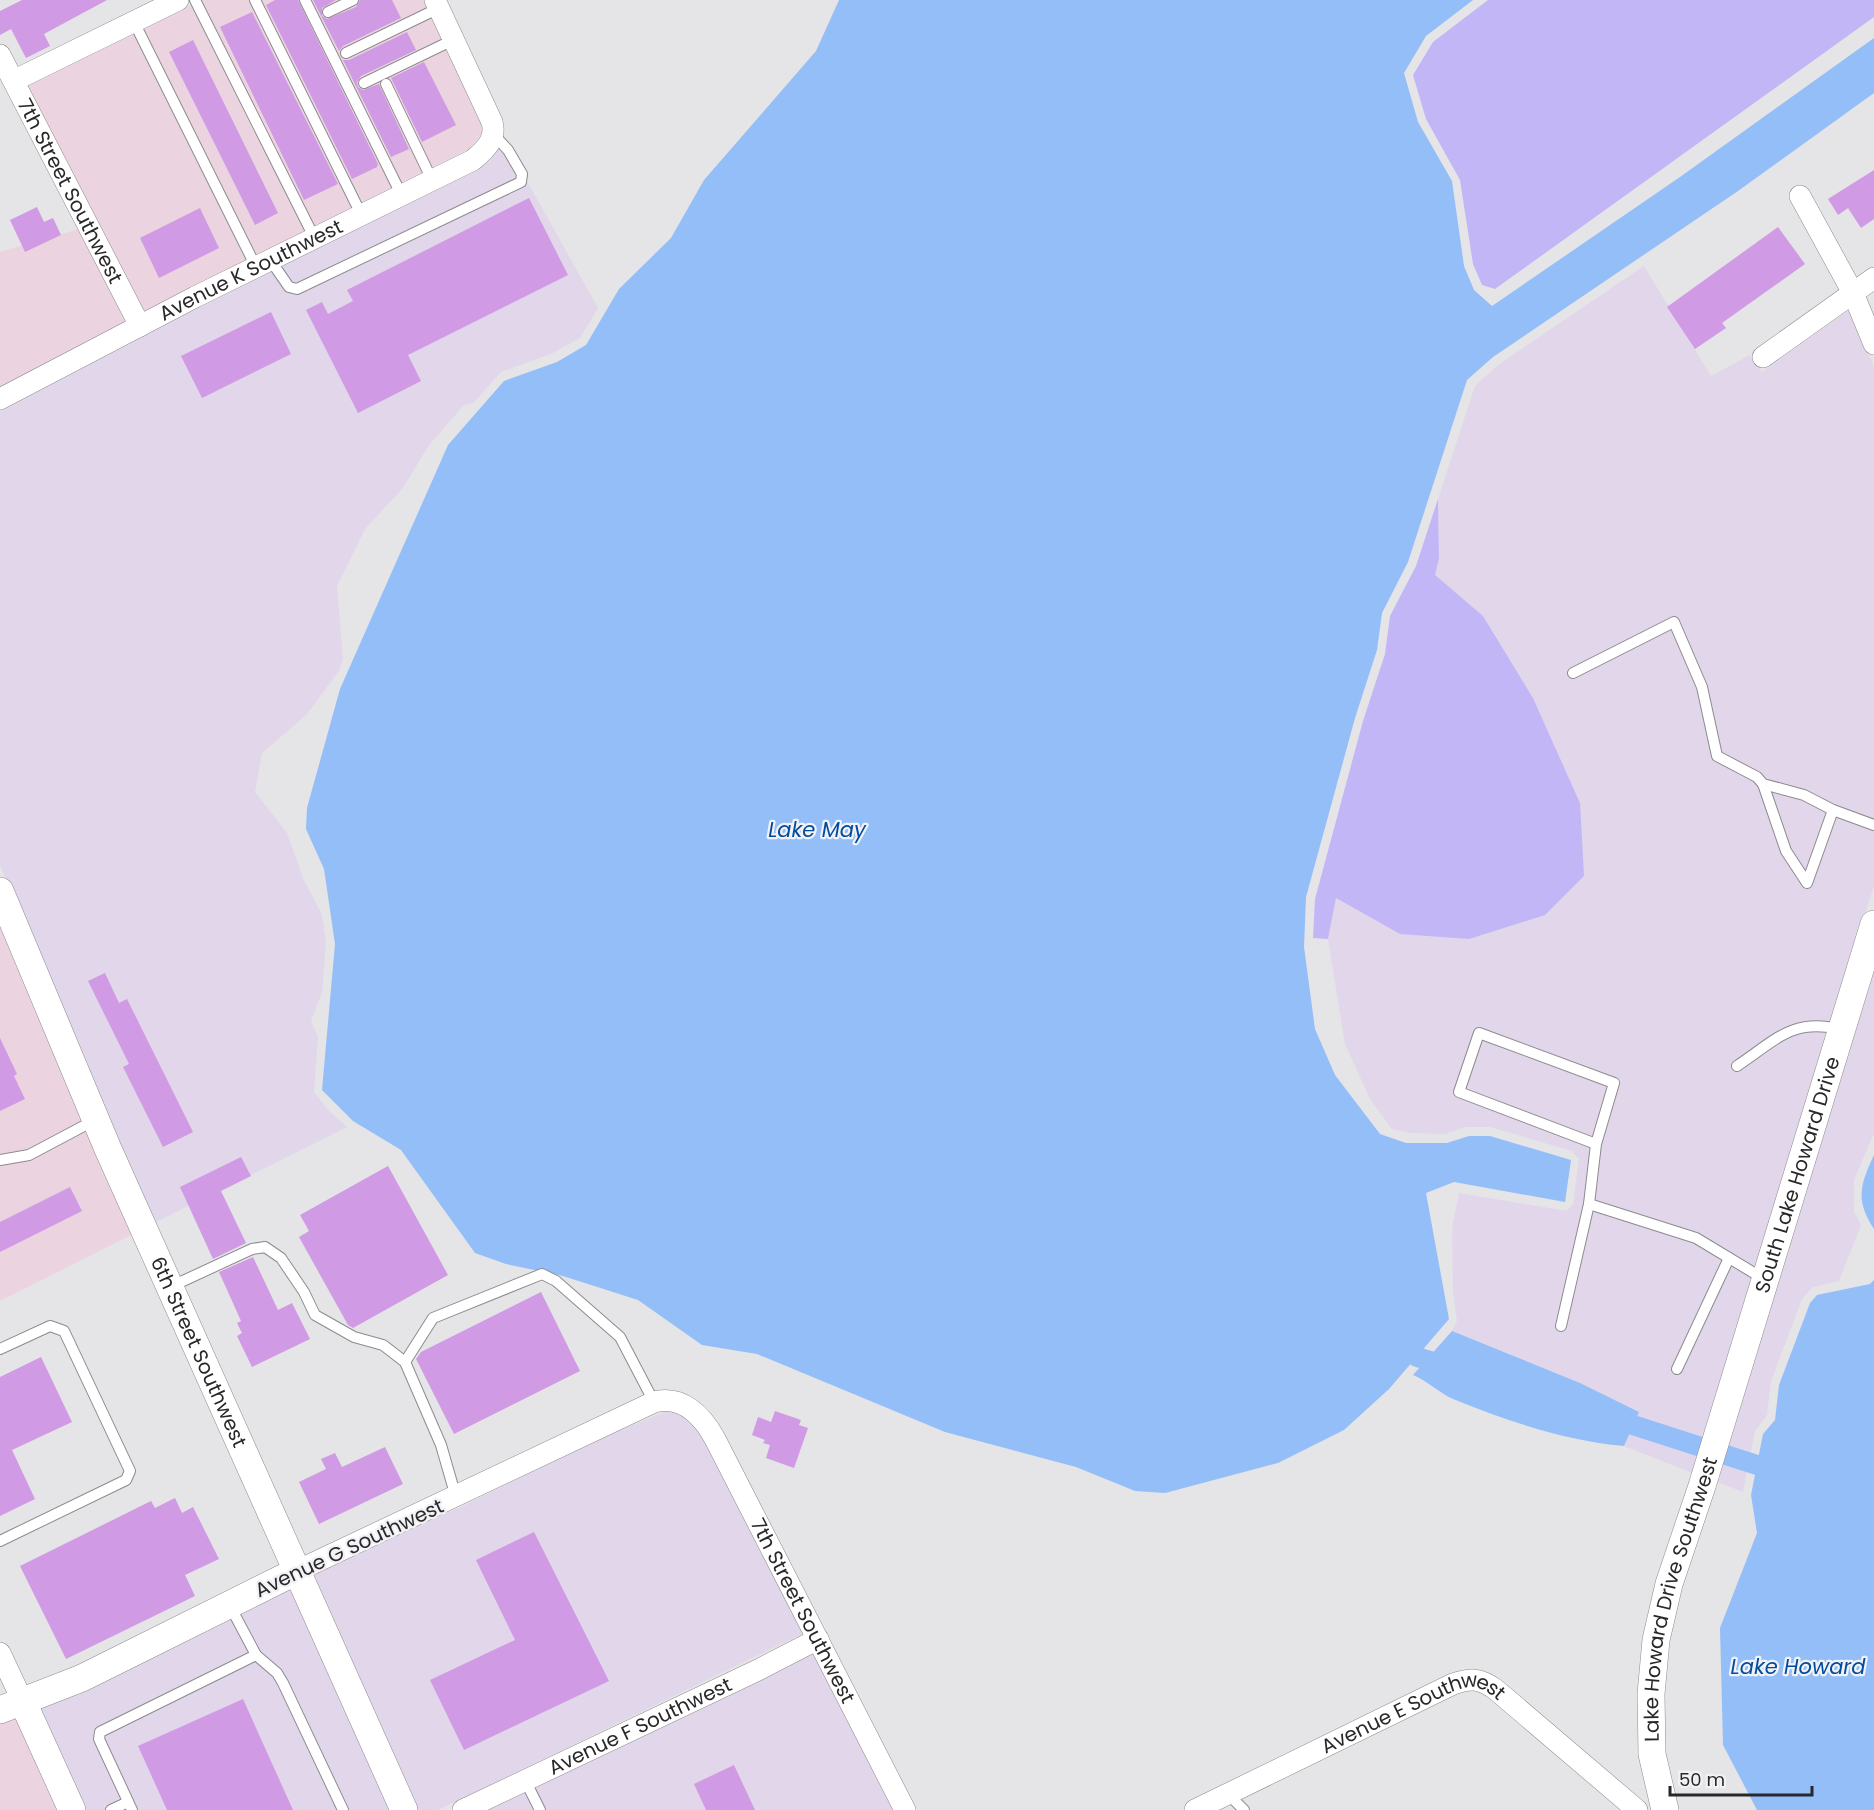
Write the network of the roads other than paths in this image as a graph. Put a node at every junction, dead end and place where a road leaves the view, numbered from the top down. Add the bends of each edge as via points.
1 (178, 0) edge
2 (195, 0) edge
3 (255, 0) edge
4 (305, 0) edge
5 (353, 0) edge
6 (437, 4) edge
7 (328, 12) dead end
8 (134, 22) junction
9 (453, 39) junction
10 (346, 53) dead end
11 (0, 56) edge
12 (15, 81) junction
13 (364, 83) dead end
14 (386, 84) dead end
15 (494, 135) junction
16 (432, 180) junction
17 (402, 196) junction
18 (1800, 196) dead end
19 (362, 216) junction
20 (315, 239) junction
21 (264, 264) junction
22 (1874, 278) edge
23 (1852, 293) junction
24 (140, 326) junction
25 (1874, 344) edge
26 (1763, 357) dead end
27 (0, 399) edge
28 (1573, 673) dead end
29 (1763, 784) junction
30 (1833, 810) junction
31 (1874, 825) edge
32 (0, 891) edge
33 (1874, 924) edge
34 (1843, 1031) junction
35 (1737, 1066) dead end
36 (95, 1120) junction
37 (1596, 1144) junction
38 (0, 1160) edge
39 (1589, 1204) junction
40 (1730, 1258) junction
41 (1764, 1279) junction
42 (170, 1287) junction
43 (1561, 1326) dead end
44 (0, 1349) edge
45 (405, 1362) junction
46 (1677, 1369) dead end
47 (654, 1402) junction
48 (1720, 1424) joint
49 (456, 1497) junction
50 (0, 1541) edge
51 (299, 1570) junction
52 (230, 1606) junction
53 (818, 1639) junction
54 (0, 1653) edge
55 (256, 1655) junction
56 (11, 1705) edge
57 (525, 1780) junction
58 (1228, 1794) junction
59 (130, 1806) edge
60 (472, 1808) edge
61 (72, 1810) edge
62 (111, 1810) edge
63 (343, 1810) edge
64 (404, 1810) edge
65 (540, 1810) edge
66 (905, 1810) edge
67 (1195, 1810) edge
68 (1244, 1810) edge
69 (1637, 1810) edge
70 (1665, 1810) edge

1 - 8 street
2 - 20 lane
3 - 19 lane
4 - 17 lane
5 - 7 lane
6 - 9 street
6 - 10 lane
8 - 12 street
8 - 21 lane
9 - 13 lane
9 - 15 street via 489,114
11 - 12 street, 7th Street Southwest
12 - 24 street, 7th Street Southwest
14 - 16 lane
15 - 16 street, Avenue K Southwest via 473,160
15 - 21 lane via 522,174 521,182 297,289 289,287
16 - 17 street, Avenue K Southwest
17 - 19 street, Avenue K Southwest
18 - 23 street
19 - 20 street, Avenue K Southwest
20 - 21 street, Avenue K Southwest
21 - 24 street, Avenue K Southwest
22 - 23 street
23 - 25 street
23 - 26 street
24 - 27 street, Avenue K Southwest
28 - 29 lane via 1674,622 1702,687 1717,756
29 - 30 lane via 1804,795
29 - 30 lane via 1785,851 1807,883
30 - 31 lane
32 - 36 street, 6th Street Southwest
33 - 34 street, South Lake Howard Drive
34 - 35 lane via 1821,1025 1796,1027
34 - 41 street, South Lake Howard Drive
36 - 38 lane via 29,1155
36 - 42 street, 6th Street Southwest
37 - 37 lane via 1460,1092 1479,1033 1614,1083
37 - 39 lane
39 - 40 lane via 1696,1238
39 - 43 lane
40 - 41 lane
40 - 46 lane
41 - 48 street, South Lake Howard Drive
42 - 45 lane via 252,1249 265,1247 281,1258 315,1315 354,1337 383,1345
42 - 51 street, 6th Street Southwest via 240,1449
44 - 50 lane via 50,1326 64,1331 130,1471 126,1480
45 - 47 lane via 433,1318 542,1274 556,1281 620,1337
45 - 49 lane via 441,1445
47 - 49 street, Avenue G Southwest
47 - 53 street, 7th Street Southwest via 676,1401 697,1413 715,1438
48 - 70 street, Lake Howard Drive Southwest via 1669,1584 1656,1640 1651,1694 1652,1754
49 - 51 street, Avenue G Southwest
51 - 52 street, Avenue G Southwest
51 - 64 street, 6th Street Southwest
52 - 55 lane
52 - 56 street, Avenue G Southwest via 82,1678
53 - 57 street, Avenue F Southwest
53 - 66 street, 7th Street Southwest
54 - 56 street
55 - 59 lane via 100,1732 99,1739
55 - 63 lane via 283,1683
56 - 61 street
57 - 60 street, Avenue F Southwest
57 - 65 lane
58 - 67 street, Avenue E Southwest
58 - 68 lane
58 - 69 street, Avenue E Southwest via 1470,1678 1480,1679 1495,1689
59 - 62 lane

